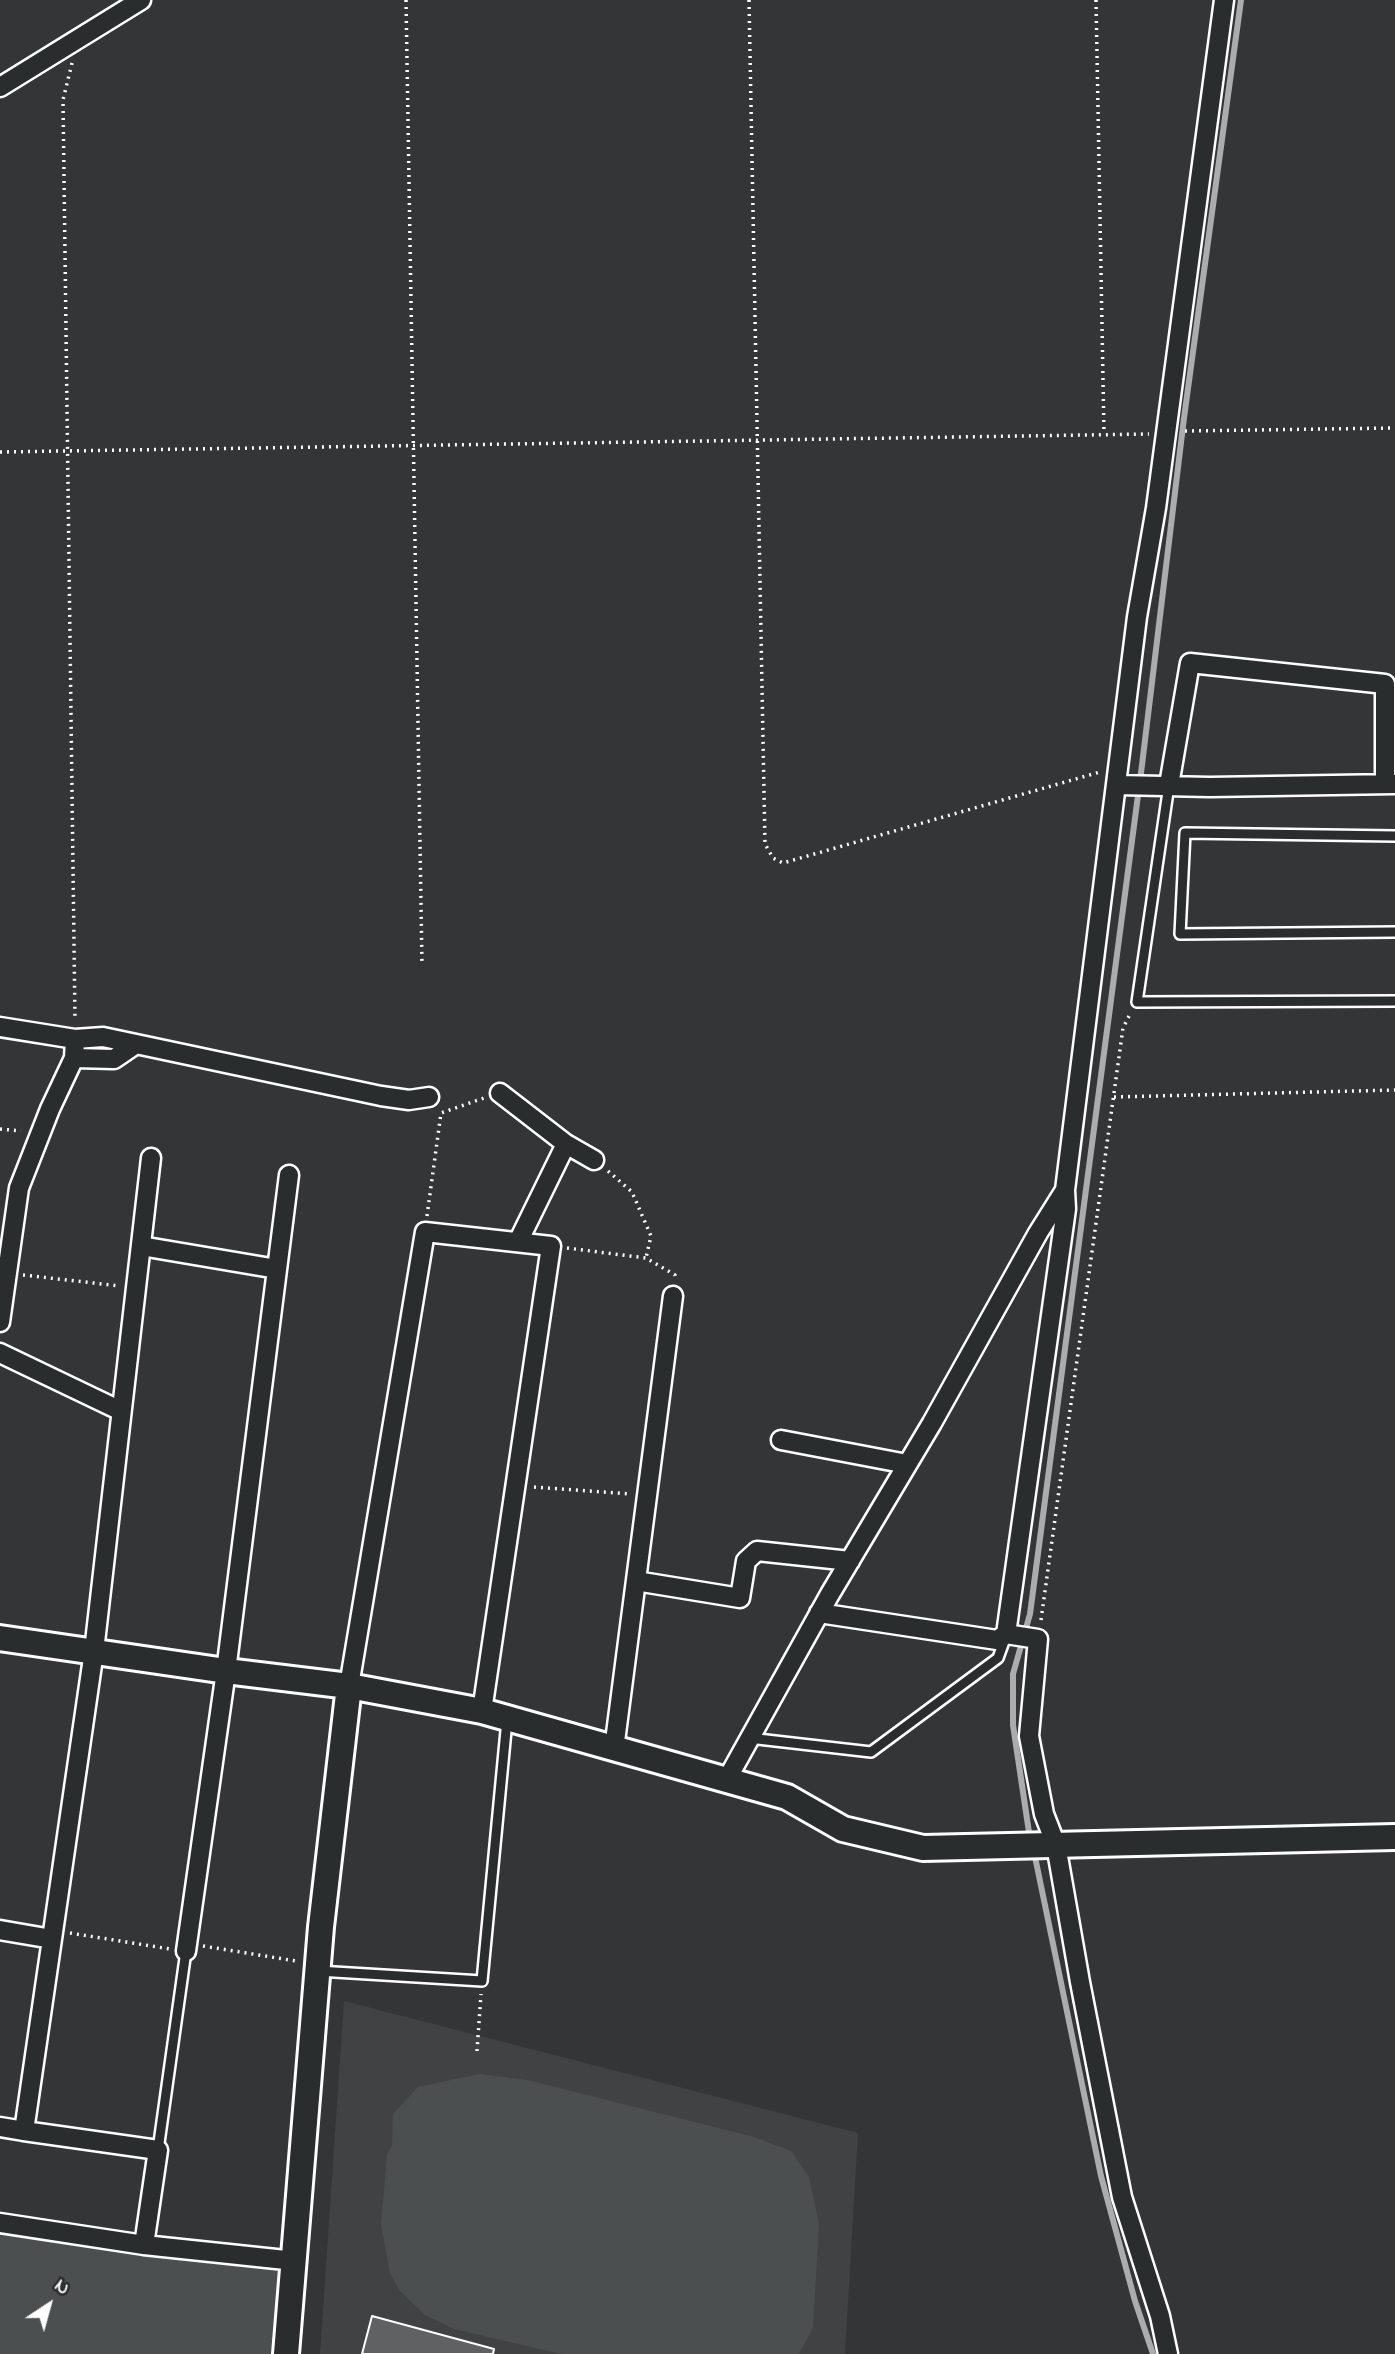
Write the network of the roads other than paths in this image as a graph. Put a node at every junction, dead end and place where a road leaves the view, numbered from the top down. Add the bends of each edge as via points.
1 (141, 0) edge
2 (1224, 0) edge
3 (0, 87) edge
4 (1118, 776) junction
5 (1390, 784) edge
6 (1169, 785) junction
7 (1395, 836) edge
8 (1395, 932) edge
9 (1395, 1001) edge
10 (0, 1027) edge
11 (75, 1039) junction
12 (136, 1044) junction
13 (74, 1058) junction
14 (500, 1093) road end
15 (429, 1097) dead end
16 (566, 1144) junction
17 (151, 1158) dead end
18 (594, 1160) road end
19 (289, 1175) dead end
20 (1065, 1190) junction
21 (518, 1242) junction
22 (141, 1246) junction
23 (277, 1269) junction
24 (673, 1296) road end
25 (0, 1322) edge
26 (0, 1353) edge
27 (121, 1411) junction
28 (781, 1440) dead end
29 (907, 1464) junction
30 (850, 1562) junction
31 (636, 1581) junction
32 (819, 1614) junction
33 (1006, 1634) junction
34 (0, 1638) edge
35 (94, 1651) junction
36 (226, 1671) junction
37 (349, 1686) junction
38 (482, 1711) junction
39 (508, 1718) junction
40 (749, 1738) junction
41 (614, 1749) junction
42 (726, 1781) junction
43 (1395, 1837) edge
44 (1056, 1845) junction
45 (0, 1930) edge
46 (53, 1935) junction
47 (186, 1947) joint
48 (318, 1968) junction
49 (0, 2127) edge
50 (24, 2131) junction
51 (158, 2150) junction
52 (0, 2223) edge
53 (144, 2245) junction
54 (295, 2261) junction
55 (286, 2354) edge
56 (1168, 2354) edge

1 - 3 street
2 - 4 street
4 - 6 street
4 - 20 street
5 - 6 street
5 - 6 street via 1385,684 1190,663
6 - 9 lane via 1137,1001
7 - 8 lane via 1185,833 1180,934
10 - 11 street
11 - 12 street via 103,1037
11 - 13 street
12 - 13 street via 114,1059
12 - 15 street via 391,1097
13 - 25 street via 19,1188
14 - 16 street
16 - 18 street
16 - 21 street
17 - 22 street
19 - 23 street
20 - 29 street
20 - 33 street
21 - 37 street via 425,1232
21 - 38 street via 551,1246
22 - 23 street
22 - 27 street
23 - 36 street
24 - 31 street
26 - 27 street
27 - 35 street
28 - 29 street
29 - 30 street
30 - 31 street via 757,1551 746,1561 740,1598
30 - 32 street
31 - 41 street
32 - 33 street via 997,1640
32 - 40 street
33 - 40 lane via 998,1658 871,1752
33 - 44 street via 1038,1639 1029,1735 1044,1814
34 - 35 street
35 - 36 street
35 - 46 street
36 - 37 street
36 - 47 street
37 - 38 street
37 - 48 street
38 - 39 street
39 - 41 street
39 - 48 lane via 482,1981
40 - 42 street
41 - 42 street
42 - 44 street via 786,1797 843,1829 923,1848
43 - 44 street
44 - 56 street via 1122,2197
45 - 46 street
46 - 50 street
47 - 51 lane
48 - 54 street
49 - 50 street
50 - 51 street
51 - 53 street
52 - 53 street
53 - 54 street
54 - 55 street

